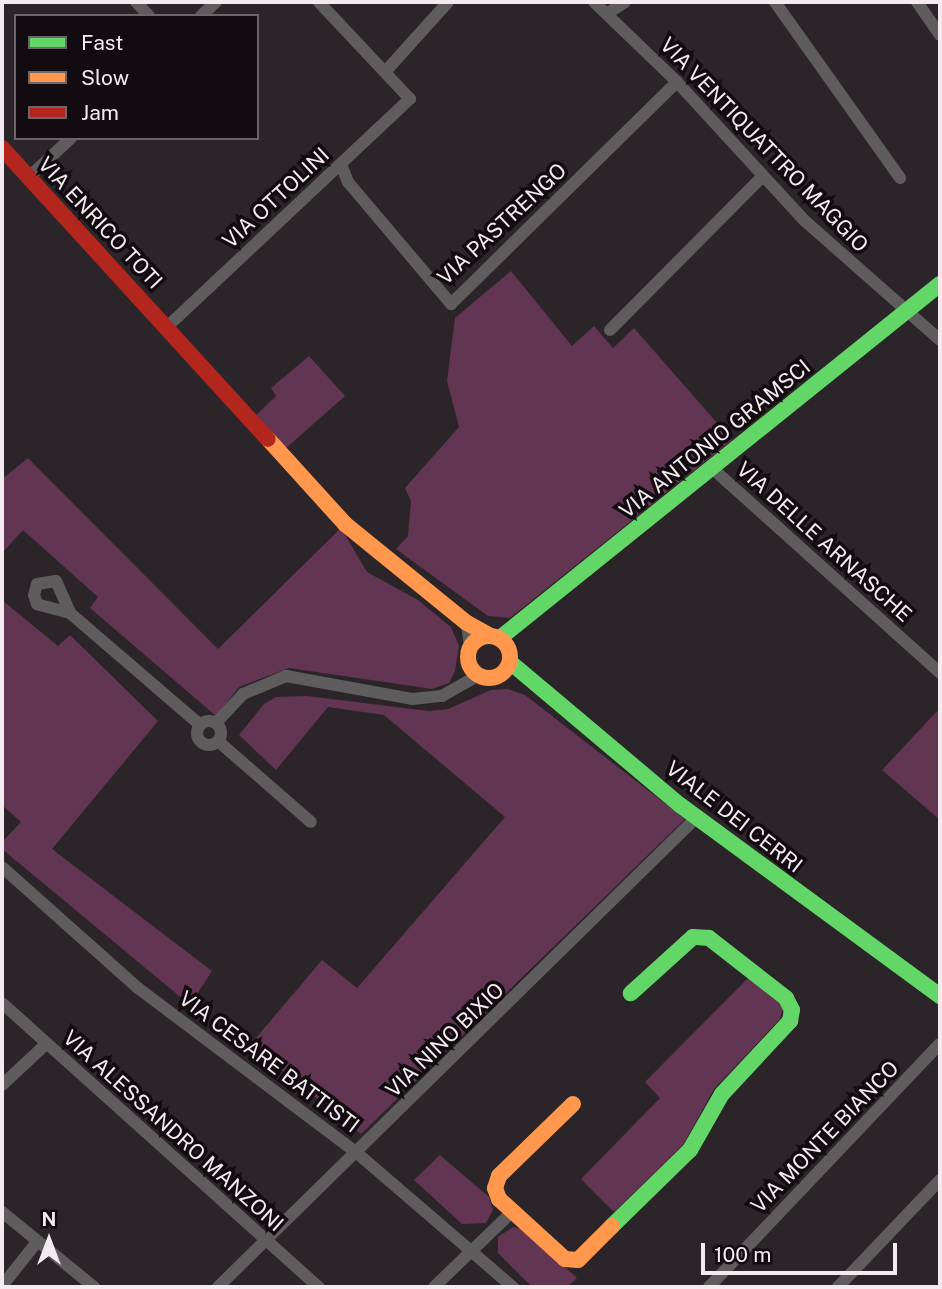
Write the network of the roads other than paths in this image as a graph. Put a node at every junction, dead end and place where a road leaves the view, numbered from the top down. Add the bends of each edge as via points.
1 (216, 2) edge
2 (319, 2) edge
3 (448, 2) edge
4 (594, 2) edge
5 (625, 2) edge
6 (775, 2) edge
7 (917, 2) edge
8 (608, 13) junction
9 (203, 14) edge
10 (940, 35) edge
11 (385, 72) junction
12 (677, 82) junction
13 (69, 140) edge
14 (2, 149) edge
15 (341, 164) junction
16 (763, 176) junction
17 (29, 178) junction
18 (900, 178) dead end
19 (940, 284) edge
20 (906, 313) junction
21 (168, 326) junction
22 (610, 330) dead end
23 (940, 340) edge
24 (713, 469) junction
25 (70, 612) dead end
26 (467, 623) junction
27 (502, 645) junction
28 (470, 646) junction
29 (473, 671) junction
30 (940, 673) edge
31 (499, 676) junction
32 (523, 678) junction
33 (216, 723) junction
34 (200, 725) junction
35 (218, 741) junction
36 (697, 817) junction
37 (311, 822) dead end
38 (2, 867) edge
39 (631, 993) dead end
40 (940, 996) edge
41 (2, 1003) edge
42 (46, 1044) junction
43 (940, 1044) edge
44 (2, 1085) edge
45 (573, 1104) dead end
46 (357, 1153) junction
47 (940, 1181) edge
48 (513, 1211) junction
49 (2, 1212) edge
50 (267, 1240) junction
51 (37, 1242) junction
52 (470, 1249) junction
53 (2, 1286) edge
54 (94, 1287) edge
55 (218, 1287) edge
56 (319, 1287) edge
57 (434, 1287) edge
58 (513, 1287) edge
59 (709, 1287) edge
60 (838, 1287) edge

1 - 9 street
2 - 11 street
3 - 11 street
4 - 8 street, VIA VENTIQUATTRO MAGGIO
5 - 8 street
6 - 18 street
7 - 10 street
8 - 12 street, VIA VENTIQUATTRO MAGGIO
11 - 15 street, VIA OTTOLINI via 410,99
12 - 15 street, VIA PASTRENGO via 451,304 348,182
12 - 16 street, VIA VENTIQUATTRO MAGGIO
13 - 17 street
14 - 17 street, VIA ENRICO TOTI
15 - 21 street, VIA OTTOLINI
16 - 20 street, VIA VENTIQUATTRO MAGGIO via 804,221
16 - 22 street
17 - 21 street, VIA ENRICO TOTI
19 - 20 street, VIA ANTONIO GRAMSCI
20 - 23 street, VIA VENTIQUATTRO MAGGIO
20 - 24 street, VIA ANTONIO GRAMSCI
21 - 26 street via 345,524
24 - 27 street, VIA ANTONIO GRAMSCI via 516,627
24 - 30 street, VIA DELLE ARNASCHE
25 - 34 street
26 - 27 street
26 - 28 street
27 - 28 street
27 - 31 street, VIA ANTONIO GRAMSCI
27 - 32 street, VIALE DEI CERRI
28 - 29 street
29 - 31 street
29 - 33 street via 460,686 442,696 412,699 286,676 243,694
31 - 32 street
32 - 36 street, VIALE DEI CERRI via 567,708
33 - 34 street
33 - 35 street via 221,729
34 - 35 street via 201,741
35 - 37 street
36 - 40 street, VIALE DEI CERRI
36 - 46 street, VIA NINO BIXIO
38 - 46 street, VIA CESARE BATTISTI via 138,988
39 - 48 street via 693,937 709,938 786,998 792,1010 790,1021 722,1094 690,1150 588,1254 565,1259
41 - 42 street, VIA ALESSANDRO MANZONI
42 - 44 street
42 - 50 street, VIA ALESSANDRO MANZONI
43 - 59 street, VIA MONTE BIANCO
45 - 48 street via 499,1176 495,1188 499,1199
46 - 50 street, VIA NINO BIXIO
46 - 52 street, VIA CESARE BATTISTI
47 - 60 street
48 - 52 street
49 - 51 street
50 - 55 street, VIA NINO BIXIO
50 - 56 street, VIA ALESSANDRO MANZONI
51 - 53 street
51 - 54 street
52 - 57 street
52 - 58 street, VIA CESARE BATTISTI

